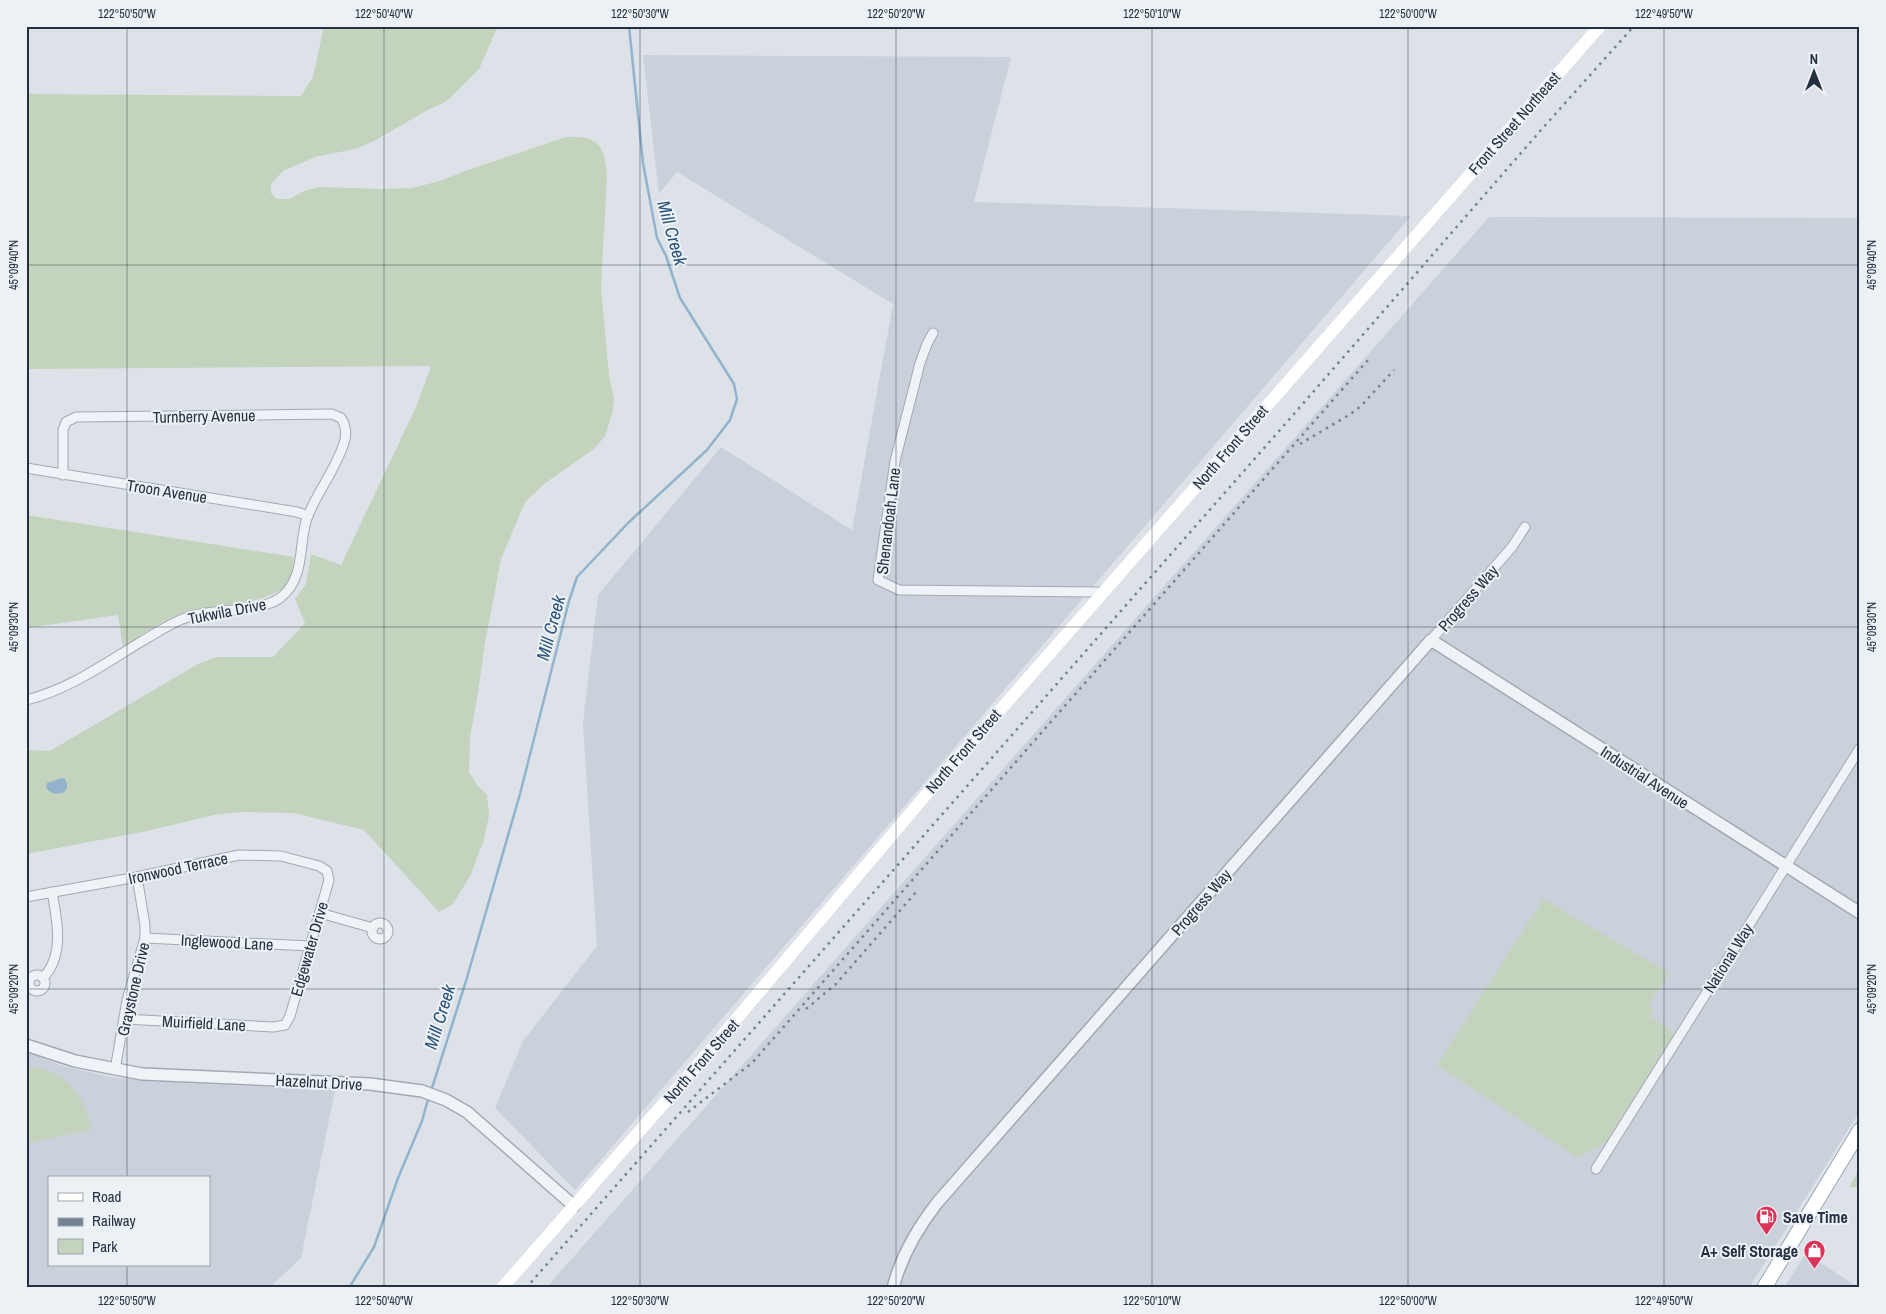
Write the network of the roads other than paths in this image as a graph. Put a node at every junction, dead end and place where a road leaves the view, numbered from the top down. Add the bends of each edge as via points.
1 (1600, 26) edge
2 (1429, 220) joint
3 (933, 334) dead end
4 (341, 418) joint
5 (26, 468) edge
6 (63, 474) junction
7 (308, 516) junction
8 (1525, 527) dead end
9 (1102, 592) junction
10 (1430, 640) junction
11 (26, 700) edge
12 (1860, 748) edge
13 (1786, 867) junction
14 (327, 871) joint
15 (137, 877) junction
16 (52, 892) junction
17 (26, 897) edge
18 (320, 913) junction
19 (1860, 913) edge
20 (373, 928) dead end
21 (145, 938) junction
22 (310, 946) junction
23 (43, 978) dead end
24 (124, 1019) junction
25 (285, 1025) joint
26 (26, 1045) edge
27 (116, 1070) junction
28 (1860, 1130) edge
29 (1596, 1169) dead end
30 (574, 1206) junction
31 (502, 1288) edge
32 (893, 1288) edge
33 (1764, 1288) edge

1 - 2 main road, Front Street Northeast
2 - 9 main road, North Front Street
3 - 9 street, Shenandoah Lane via 920,363 895,461 878,580 899,590
4 - 6 street, Turnberry Avenue via 332,414 76,417 66,422 63,430
4 - 7 street, Tukwila Drive via 346,426 345,442
5 - 6 street, Troon Avenue
6 - 7 street, Troon Avenue
7 - 11 street, Tukwila Drive via 296,578 278,599 266,605 181,620 79,679
8 - 10 street, Progress Way via 1512,547
9 - 30 main road, North Front Street
10 - 13 street, Industrial Avenue
10 - 32 street, Progress Way via 936,1204 915,1234
12 - 13 street, National Way
13 - 19 street, Industrial Avenue
13 - 29 street, National Way
14 - 15 street, Ironwood Terrace via 294,859 248,854
14 - 18 street, Edgewater Drive via 329,880
15 - 16 street, Ironwood Terrace
15 - 21 street, Graystone Drive
16 - 17 street, Ironwood Terrace
16 - 23 street via 58,941 50,970
18 - 20 street
18 - 22 street, Edgewater Drive
21 - 22 street, Inglewood Lane
21 - 24 street, Graystone Drive
22 - 25 street, Edgewater Drive
24 - 25 street, Muirfield Lane
24 - 27 street, Graystone Drive
26 - 27 street, Hazelnut Drive via 63,1058
27 - 30 street, Hazelnut Drive via 157,1075 370,1084 422,1091 473,1117
28 - 33 main road
30 - 31 main road, North Front Street

